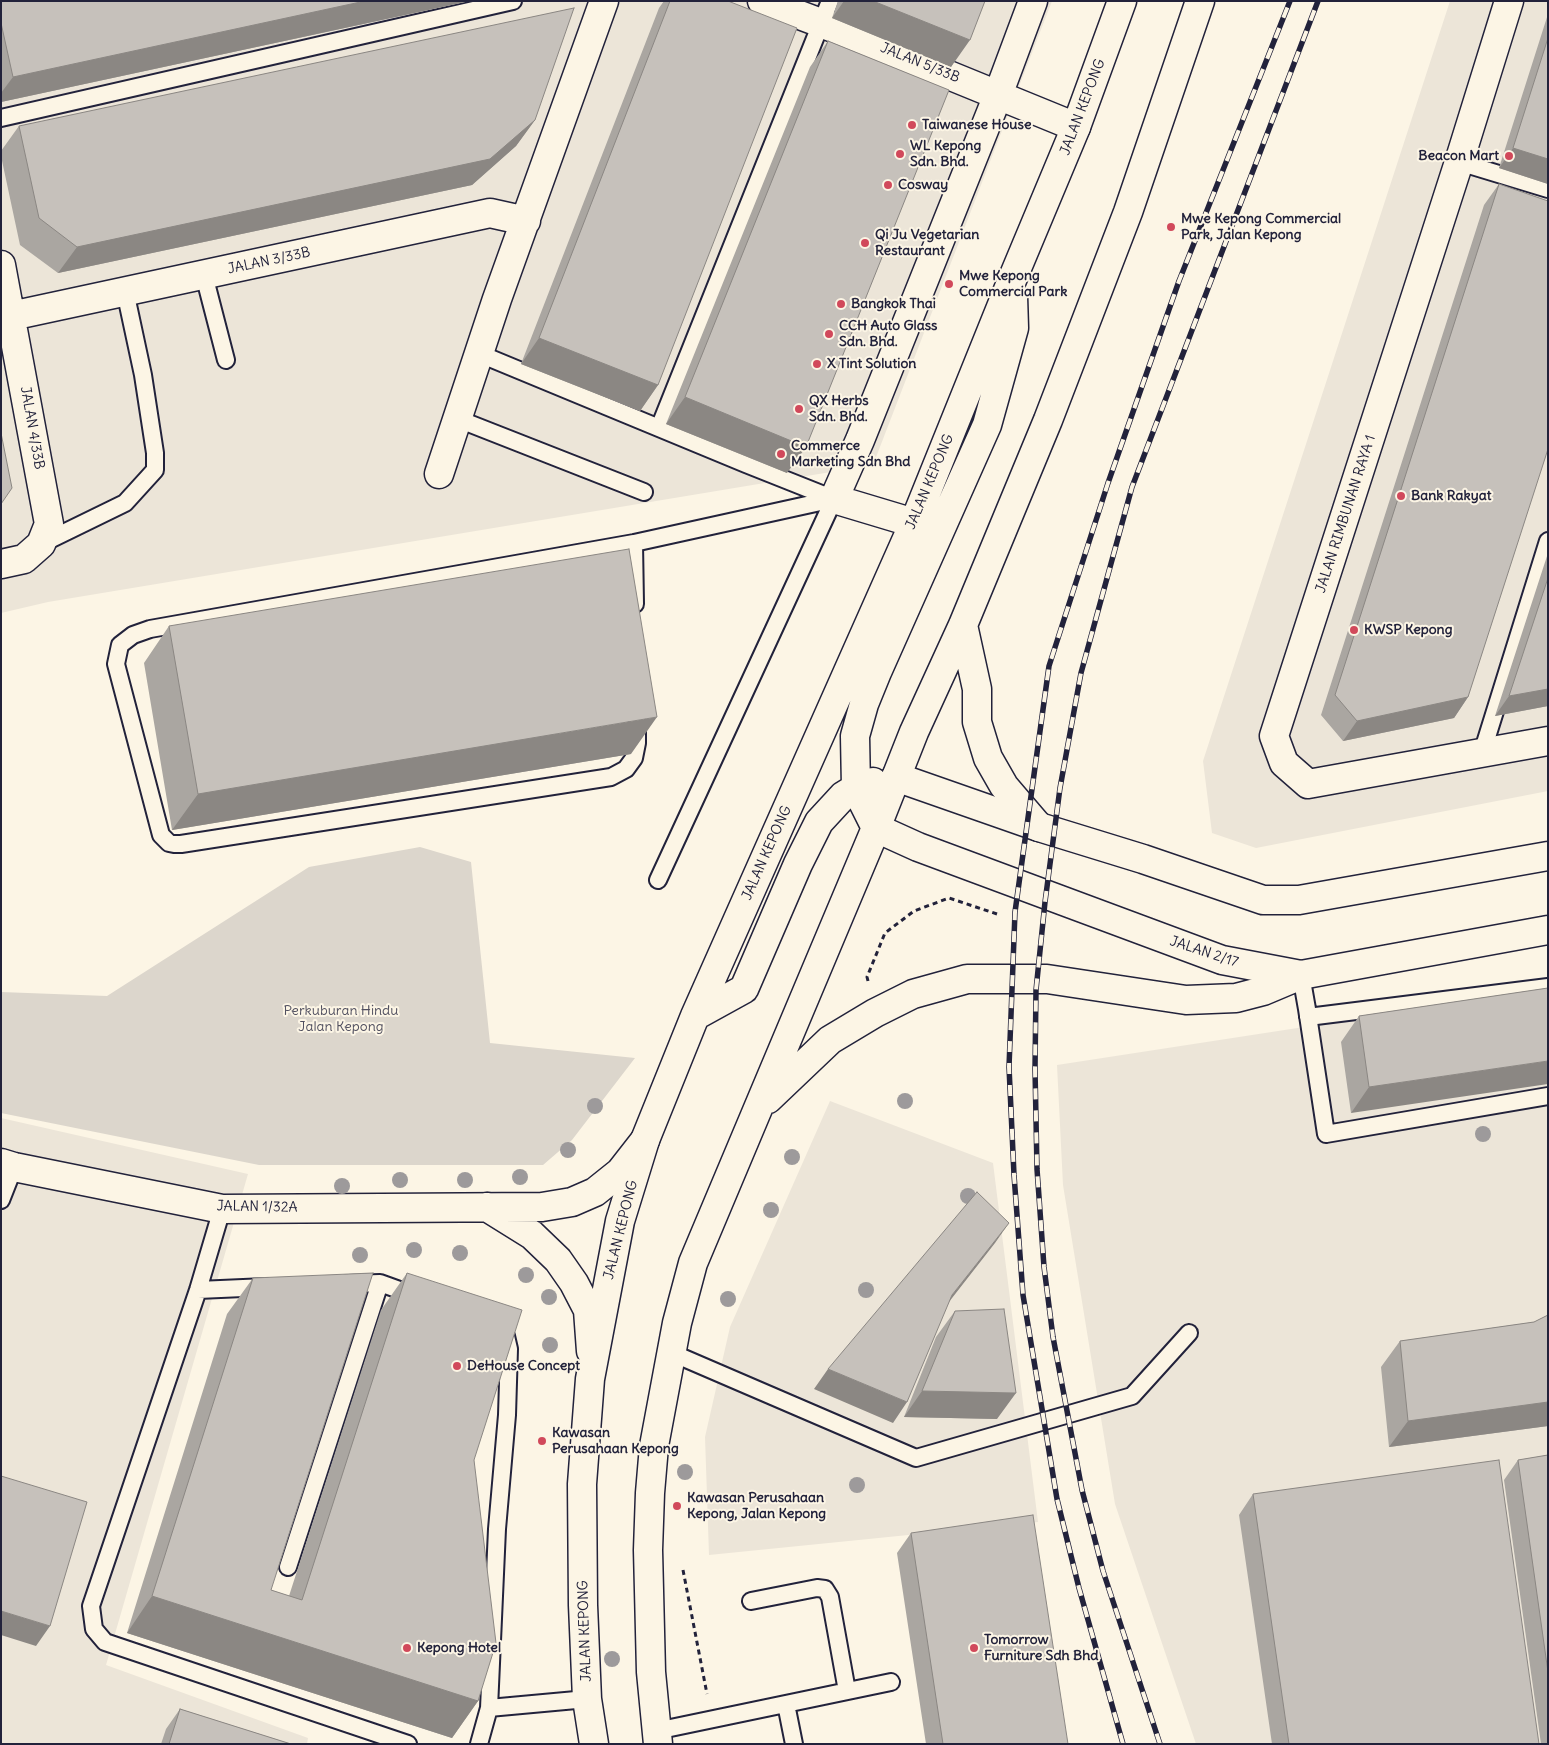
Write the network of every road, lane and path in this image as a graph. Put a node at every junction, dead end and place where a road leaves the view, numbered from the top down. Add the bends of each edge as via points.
1 (513, 1) edge
2 (604, 1) edge
3 (762, 1) edge
4 (1033, 1) edge
5 (1122, 1) edge
6 (1200, 1) edge
7 (1509, 1) edge
8 (826, 12) edge
9 (998, 95) junction
10 (1, 118) edge
11 (1076, 127) junction
12 (1459, 162) junction
13 (1548, 189) edge
14 (526, 221) junction
15 (1, 265) edge
16 (204, 275) junction
17 (1012, 280) junction
18 (125, 292) junction
19 (12, 316) junction
20 (480, 354) junction
21 (226, 360) dead end
22 (458, 419) junction
23 (659, 428) junction
24 (439, 474) dead end
25 (644, 492) dead end
26 (834, 499) junction
27 (914, 523) junction
28 (1548, 541) edge
29 (634, 543) junction
30 (42, 544) junction
31 (1, 564) edge
32 (635, 623) edge
33 (963, 625) junction
34 (636, 703) edge
35 (1548, 741) edge
36 (1482, 753) junction
37 (896, 777) junction
38 (856, 788) junction
39 (1039, 827) junction
40 (876, 828) junction
41 (1548, 834) edge
42 (1548, 856) edge
43 (1515, 861) junction
44 (658, 880) dead end
45 (1005, 916) dead end
46 (1548, 930) edge
47 (1301, 975) junction
48 (870, 986) dead end
49 (1548, 987) edge
50 (695, 1016) junction
51 (1308, 1017) junction
52 (1548, 1096) edge
53 (760, 1106) junction
54 (645, 1140) junction
55 (8, 1165) edge
56 (1, 1200) edge
57 (487, 1207) junction
58 (222, 1209) junction
59 (380, 1283) junction
60 (332, 1285) edge
61 (284, 1287) edge
62 (198, 1290) junction
63 (434, 1302) edge
64 (488, 1321) edge
65 (1189, 1333) dead end
66 (672, 1353) junction
67 (590, 1380) junction
68 (288, 1567) edge
69 (682, 1568) dead end
70 (751, 1601) dead end
71 (891, 1682) dead end
72 (848, 1691) junction
73 (587, 1699) junction
74 (786, 1704) junction
75 (489, 1708) junction
76 (712, 1720) junction
77 (657, 1738) edge
78 (408, 1744) edge
79 (479, 1744) edge
80 (594, 1744) edge
81 (794, 1744) edge

1 - 10 lane
2 - 14 street
3 - 8 street, JALAN 5/33B
4 - 9 street
5 - 11 street, JALAN KEPONG
6 - 33 street via 1124,221 1048,420
7 - 12 street, JALAN RIMBUNAN RAYA 1
8 - 9 street, JALAN 5/33B
8 - 23 lane
9 - 11 street, JALAN 5/33B
9 - 26 street
11 - 17 street, JALAN KEPONG
12 - 13 lane
12 - 36 street, JALAN RIMBUNAN RAYA 1 via 1274,736 1284,763 1308,784
14 - 16 street, JALAN 3/33B via 490,213
14 - 20 street
15 - 19 street, JALAN 4/33B
16 - 18 street, JALAN 3/33B
16 - 21 lane
17 - 27 street, JALAN KEPONG
17 - 38 street via 1014,328 987,425 864,704 855,736
18 - 19 street, JALAN 3/33B
18 - 30 lane via 143,375 155,470 125,503
19 - 30 street, JALAN 4/33B via 49,524
20 - 22 street
20 - 23 lane
22 - 24 street
22 - 25 lane
23 - 26 lane
26 - 27 street
26 - 29 lane
26 - 44 lane
27 - 50 street, JALAN KEPONG
28 - 36 lane
29 - 32 lane
29 - 34 lane via 150,629 133,635 120,645 116,664 161,835 174,844 611,777 626,769 634,758
30 - 31 street via 24,559
33 - 37 street
33 - 39 street via 977,689 977,722 988,758 1004,786
35 - 36 street, JALAN RIMBUNAN RAYA 1
37 - 38 street
37 - 39 street
37 - 40 street
38 - 40 street
38 - 50 street via 843,796 819,822 744,988
39 - 43 street via 1263,900 1299,900
40 - 47 street, JALAN 2/17 via 1222,960
40 - 53 street
41 - 43 street
42 - 43 street
45 - 48 path via 949,898 914,911 885,933 867,977
46 - 47 street, JALAN 2/17
47 - 51 lane
47 - 53 street via 1236,998 1186,1000 1047,979 967,979 913,994 830,1040
49 - 51 lane
50 - 54 street, JALAN KEPONG
51 - 52 lane via 1326,1134
53 - 66 street via 693,1263
54 - 57 street, JALAN 1/32A via 620,1172 595,1192 572,1202 542,1207
54 - 67 street, JALAN KEPONG via 620,1221
55 - 56 lane
55 - 58 street, JALAN 1/32A
57 - 58 street, JALAN 1/32A
57 - 67 street via 532,1235 558,1260 574,1283 588,1310 592,1344
58 - 62 lane
59 - 60 lane
59 - 63 lane
59 - 68 lane
61 - 62 lane
62 - 78 lane via 91,1606 94,1629 105,1642
64 - 75 lane via 497,1324 506,1336 509,1349
65 - 66 lane via 1132,1396 916,1458
66 - 77 street via 654,1446 650,1493 651,1672
67 - 73 street, JALAN KEPONG via 582,1484
69 - 76 path
70 - 72 lane via 825,1589 830,1597
71 - 72 lane
72 - 74 lane
73 - 75 lane
73 - 80 street, JALAN KEPONG
74 - 76 lane
74 - 81 lane
75 - 79 lane
76 - 77 lane

